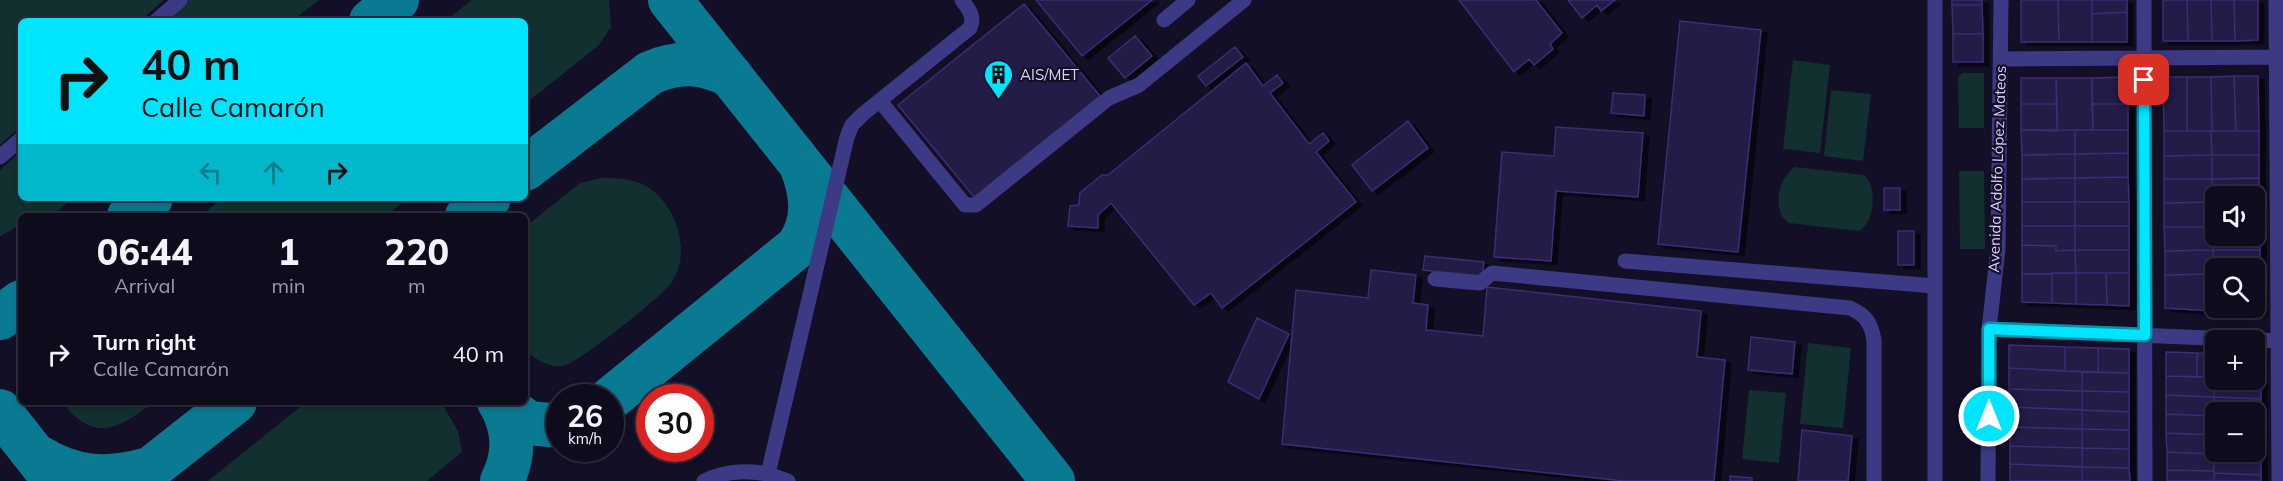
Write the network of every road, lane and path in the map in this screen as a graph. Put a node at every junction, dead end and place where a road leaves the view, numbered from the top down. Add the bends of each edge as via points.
1 (180, 0) edge
2 (962, 0) edge
3 (1188, 0) edge
4 (1244, 0) edge
5 (1935, 0) edge
6 (2001, 0) edge
7 (2144, 0) edge
8 (2276, 0) edge
9 (159, 18) edge
10 (1164, 20) dead end
11 (2144, 57) junction
12 (2280, 57) edge
13 (2001, 59) junction
14 (880, 101) junction
15 (18, 142) edge
16 (0, 157) edge
17 (1625, 261) dead end
18 (1434, 279) dead end
19 (1935, 286) junction
20 (1989, 329) junction
21 (2145, 335) junction
22 (2280, 341) edge
23 (768, 474) junction
24 (704, 481) edge
25 (788, 481) edge
26 (1874, 481) edge
27 (1935, 481) edge
28 (1988, 481) edge
29 (2145, 481) edge
30 (2278, 481) edge

1 - 9 street
2 - 14 street via 971,12 970,28
3 - 10 street
4 - 14 street via 1139,85 1109,98 970,207
5 - 19 street
6 - 13 street, Avenida Adolfo López Mateos
7 - 11 street
8 - 12 street
11 - 12 street
11 - 13 street
11 - 21 street
12 - 22 street
13 - 20 street, Avenida Adolfo López Mateos via 1998,249
14 - 23 street via 852,125 847,137
15 - 16 street
17 - 19 street
18 - 26 street via 1480,283 1492,273 1850,308 1863,314 1874,340
19 - 27 street
20 - 21 street
20 - 28 street, Avenida Adolfo López Mateos
21 - 22 street
21 - 29 street
22 - 30 street
23 - 24 street via 734,471
23 - 25 street

